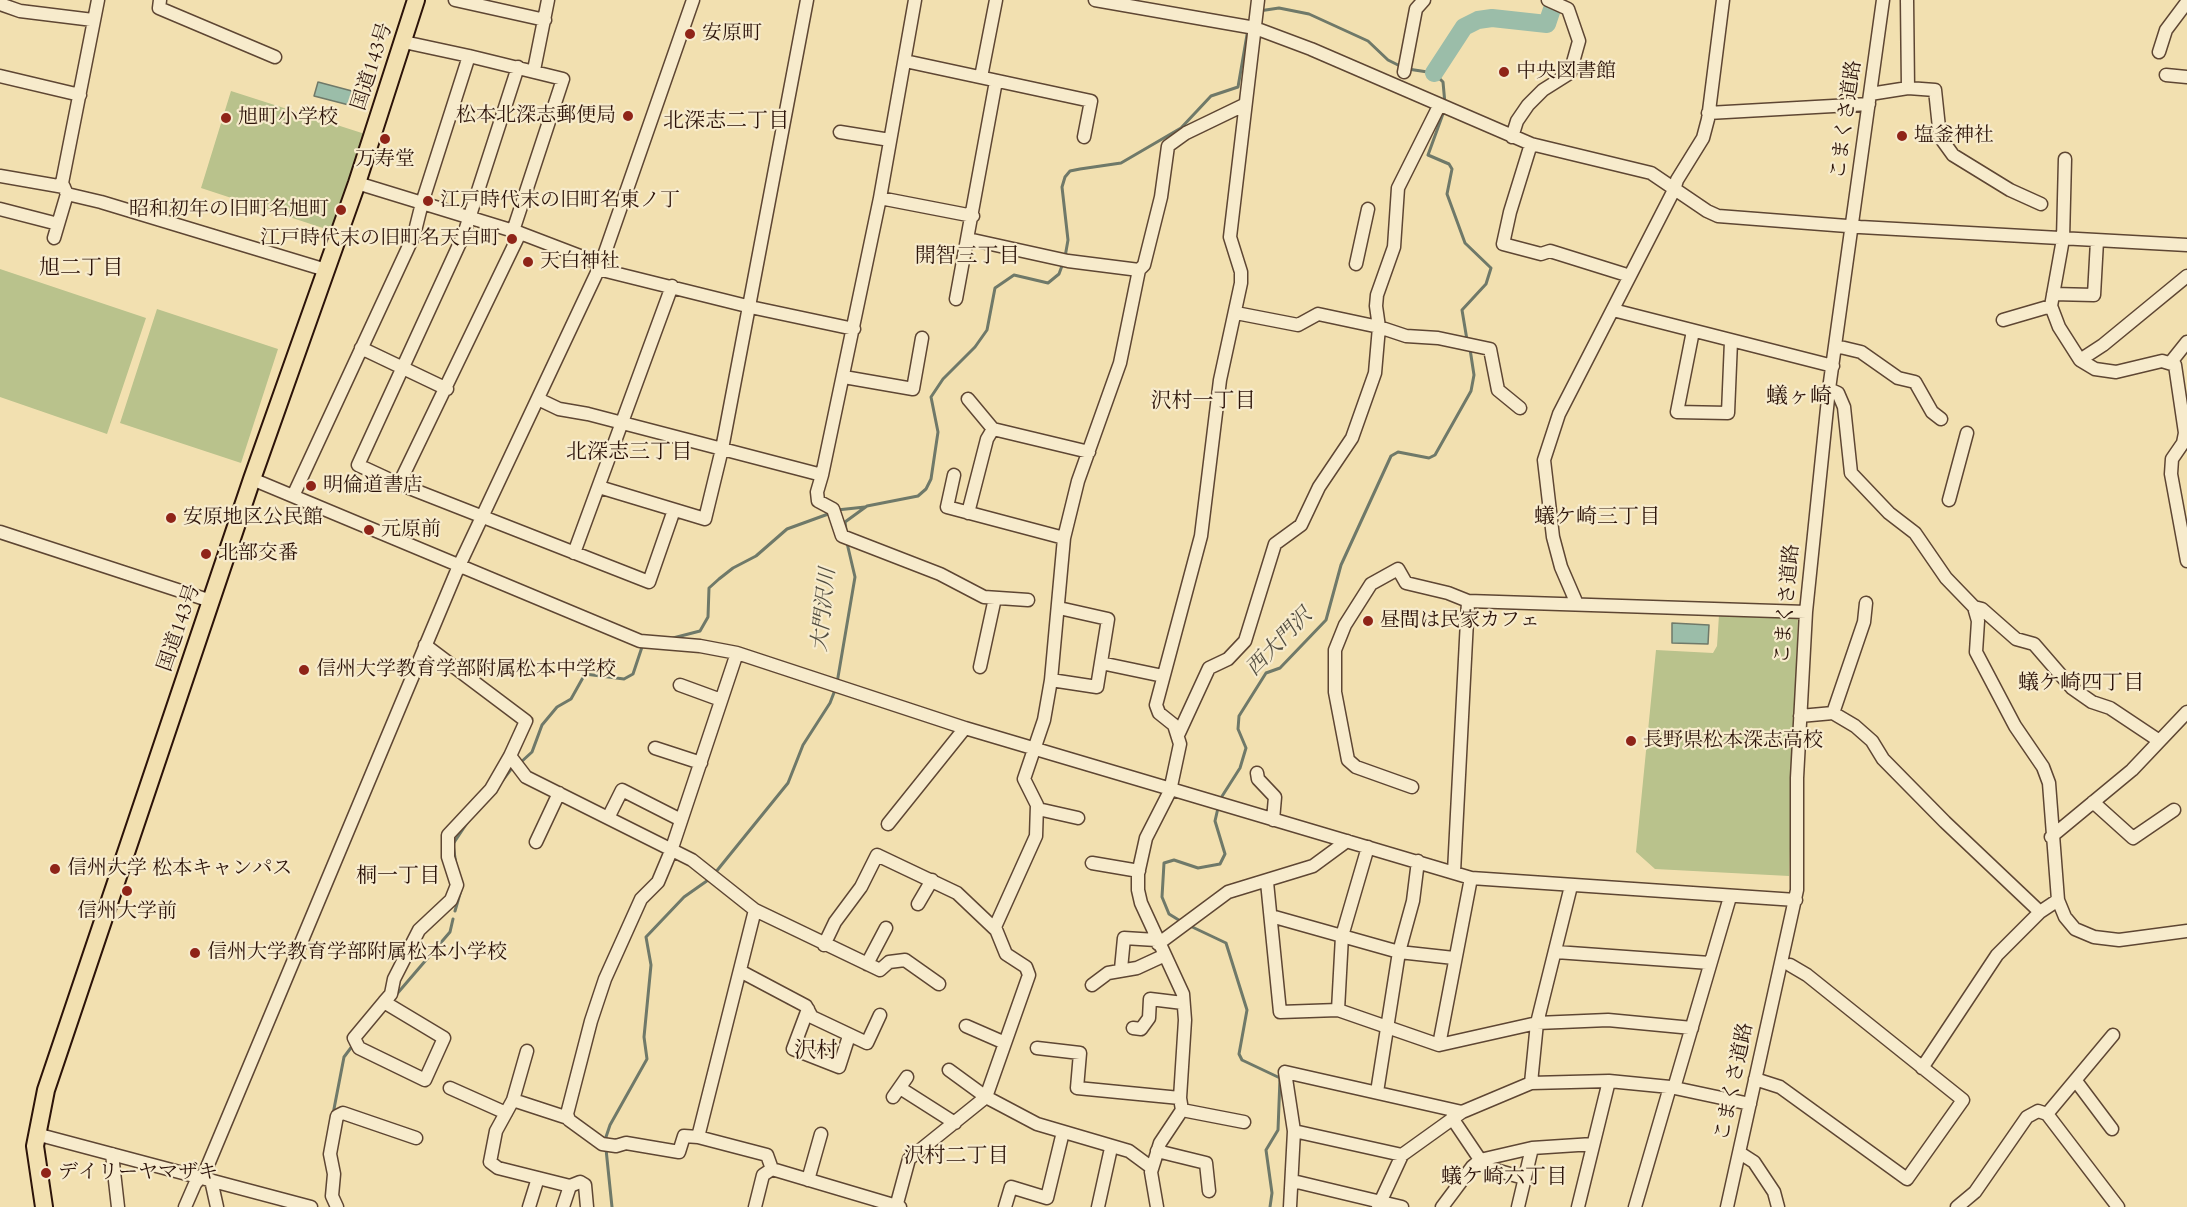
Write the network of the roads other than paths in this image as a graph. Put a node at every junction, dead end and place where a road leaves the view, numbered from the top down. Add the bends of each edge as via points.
1 (98, 0) edge
2 (160, 0) edge
3 (416, 0) edge
4 (455, 0) edge
5 (548, 0) edge
6 (693, 0) edge
7 (807, 0) edge
8 (915, 0) edge
9 (996, 0) edge
10 (1095, 0) edge
11 (1424, 0) edge
12 (1548, 0) edge
13 (1724, 0) edge
14 (1883, 0) edge
15 (1907, 0) edge
16 (2187, 2) edge
17 (0, 4) edge
18 (1258, 7) edge
19 (93, 20) junction
20 (545, 20) junction
21 (1251, 27) junction
22 (404, 42) junction
23 (2159, 52) dead end
24 (469, 56) junction
25 (275, 57) dead end
26 (905, 61) junction
27 (518, 67) junction
28 (1404, 69) dead end
29 (534, 70) junction
30 (2166, 75) dead end
31 (0, 76) edge
32 (981, 77) junction
33 (2187, 77) edge
34 (996, 81) junction
35 (1908, 88) junction
36 (80, 95) junction
37 (1869, 99) junction
38 (1244, 105) junction
39 (1442, 107) junction
40 (1708, 113) junction
41 (840, 132) dead end
42 (1084, 137) dead end
43 (1512, 137) junction
44 (890, 141) junction
45 (1532, 144) junction
46 (2065, 159) dead end
47 (0, 176) edge
48 (357, 183) junction
49 (1674, 190) junction
50 (65, 191) junction
51 (880, 198) junction
52 (422, 203) junction
53 (2041, 204) dead end
54 (0, 209) edge
55 (1368, 209) dead end
56 (973, 216) junction
57 (468, 217) junction
58 (58, 224) junction
59 (1852, 226) junction
60 (516, 232) junction
61 (54, 238) dead end
62 (968, 239) junction
63 (2063, 239) junction
64 (2097, 241) junction
65 (2187, 245) edge
66 (1356, 264) dead end
67 (600, 266) junction
68 (326, 270) junction
69 (1139, 270) junction
70 (1629, 276) junction
71 (2187, 276) edge
72 (672, 286) junction
73 (956, 299) dead end
74 (2052, 300) junction
75 (750, 306) junction
76 (1613, 310) junction
77 (1236, 314) junction
78 (2003, 320) dead end
79 (1379, 327) junction
80 (854, 329) junction
81 (1692, 331) junction
82 (922, 338) dead end
83 (1731, 341) junction
84 (2187, 342) edge
85 (1836, 346) junction
86 (361, 348) junction
87 (2080, 360) junction
88 (2171, 362) junction
89 (1833, 366) junction
90 (403, 368) junction
91 (844, 377) junction
92 (447, 389) junction
93 (1829, 389) junction
94 (538, 399) junction
95 (968, 399) dead end
96 (1520, 408) dead end
97 (1941, 419) dead end
98 (621, 424) junction
99 (993, 429) junction
100 (1966, 433) dead end
101 (722, 449) junction
102 (1089, 452) junction
103 (822, 475) junction
104 (954, 475) dead end
105 (252, 480) junction
106 (399, 484) junction
107 (599, 487) junction
108 (292, 496) junction
109 (1949, 500) dead end
110 (674, 510) junction
111 (968, 513) junction
112 (483, 517) junction
113 (0, 532) edge
114 (1064, 538) junction
115 (574, 553) junction
116 (2187, 561) edge
117 (458, 568) junction
118 (994, 598) junction
119 (1028, 600) dead end
120 (211, 601) junction
121 (1468, 601) junction
122 (1866, 603) dead end
123 (1577, 604) junction
124 (1059, 608) junction
125 (1974, 608) junction
126 (1806, 612) junction
127 (425, 645) junction
128 (737, 653) junction
129 (1101, 663) junction
130 (980, 667) dead end
131 (1163, 676) junction
132 (1051, 680) junction
133 (680, 685) dead end
134 (721, 700) junction
135 (2187, 712) edge
136 (1833, 713) junction
137 (1800, 716) junction
138 (965, 728) junction
139 (1179, 733) junction
140 (2158, 740) junction
141 (655, 748) dead end
142 (1034, 749) junction
143 (510, 756) junction
144 (700, 763) junction
145 (1257, 773) dead end
146 (1412, 787) dead end
147 (1170, 791) junction
148 (559, 793) junction
149 (2093, 802) junction
150 (1038, 809) junction
151 (2174, 810) dead end
152 (608, 818) junction
153 (1078, 818) dead end
154 (681, 820) junction
155 (1273, 820) junction
156 (888, 824) dead end
157 (2052, 837) junction
158 (536, 842) dead end
159 (1347, 842) junction
160 (1368, 847) junction
161 (671, 851) junction
162 (1418, 861) junction
163 (1092, 863) dead end
164 (1139, 871) junction
165 (1454, 872) junction
166 (1471, 878) junction
167 (932, 880) junction
168 (1268, 882) junction
169 (1571, 886) junction
170 (1730, 897) junction
171 (1796, 900) junction
172 (2058, 900) junction
173 (918, 904) dead end
174 (755, 910) junction
175 (2040, 912) junction
176 (1271, 916) junction
177 (886, 928) dead end
178 (996, 930) junction
179 (2187, 931) edge
180 (1342, 936) junction
181 (824, 945) junction
182 (1159, 946) junction
183 (1399, 952) junction
184 (1556, 952) junction
185 (1454, 958) junction
186 (1710, 963) junction
187 (867, 964) junction
188 (1790, 965) dead end
189 (1121, 969) junction
190 (740, 971) junction
191 (939, 984) dead end
192 (1092, 985) dead end
193 (384, 1002) junction
194 (1183, 1003) junction
195 (808, 1009) junction
196 (1338, 1010) junction
197 (880, 1015) dead end
198 (1537, 1023) junction
199 (966, 1026) dead end
200 (1387, 1027) junction
201 (1133, 1028) dead end
202 (1692, 1028) junction
203 (2114, 1035) dead end
204 (849, 1036) junction
205 (1005, 1043) junction
206 (1439, 1045) junction
207 (1037, 1048) dead end
208 (527, 1051) dead end
209 (1922, 1068) junction
210 (949, 1070) dead end
211 (907, 1077) dead end
212 (1755, 1079) junction
213 (1609, 1081) junction
214 (2076, 1081) junction
215 (1531, 1083) junction
216 (1672, 1087) junction
217 (450, 1088) dead end
218 (1377, 1092) junction
219 (986, 1096) junction
220 (513, 1100) junction
221 (1181, 1104) junction
222 (1750, 1104) junction
223 (506, 1113) junction
224 (2047, 1114) junction
225 (1457, 1115) junction
226 (568, 1118) junction
227 (1244, 1122) dead end
228 (955, 1123) junction
229 (2112, 1129) dead end
230 (1294, 1131) junction
231 (1063, 1132) junction
232 (36, 1134) junction
233 (821, 1134) dead end
234 (698, 1137) junction
235 (416, 1138) dead end
236 (1593, 1143) junction
237 (1112, 1148) junction
238 (1532, 1148) junction
239 (1157, 1151) junction
240 (1740, 1153) junction
241 (112, 1154) junction
242 (1402, 1155) junction
243 (1480, 1160) junction
244 (1152, 1168) junction
245 (772, 1169) junction
246 (538, 1178) junction
247 (1524, 1178) junction
248 (206, 1179) junction
249 (808, 1180) junction
250 (1293, 1181) junction
251 (570, 1186) junction
252 (1209, 1191) dead end
253 (1379, 1204) edge
254 (44, 1207) edge
255 (118, 1207) edge
256 (185, 1207) edge
257 (217, 1207) edge
258 (311, 1207) edge
259 (337, 1207) edge
260 (529, 1207) edge
261 (563, 1207) edge
262 (587, 1207) edge
263 (755, 1207) edge
264 (898, 1207) edge
265 (1005, 1207) edge
266 (1098, 1207) edge
267 (1157, 1207) edge
268 (1290, 1207) edge
269 (1402, 1207) edge
270 (1442, 1207) edge
271 (1518, 1207) edge
272 (1578, 1207) edge
273 (1635, 1207) edge
274 (1727, 1207) edge
275 (1778, 1207) edge
276 (1957, 1207) edge
277 (2118, 1207) edge

1 - 19 street
2 - 25 street via 159,8
3 - 22 highway, 国道143号
4 - 20 street
5 - 20 street
6 - 67 street
7 - 75 street
8 - 26 street
9 - 32 street
10 - 21 street
11 - 28 street via 1416,9
12 - 43 street via 1568,9 1579,41 1570,73 1528,105
13 - 40 street
14 - 37 street, こまくさ道路
15 - 35 street
16 - 23 street via 2166,30
17 - 19 street via 21,11
18 - 21 street
19 - 36 street
20 - 29 street
21 - 38 street
21 - 39 street
22 - 24 street
22 - 48 highway, 国道143号
24 - 27 street
24 - 52 street
26 - 32 street
26 - 44 street
27 - 29 street
27 - 57 street
29 - 60 street via 563,79
30 - 33 street
31 - 36 street
32 - 34 street
34 - 42 street via 1091,101
34 - 56 street
35 - 37 street
35 - 53 street via 1935,90 1940,137 1953,156
36 - 50 street via 62,183
37 - 40 street
37 - 59 street, こまくさ道路
38 - 69 street via 1168,146 1161,197 1144,265
38 - 77 street via 1230,237 1241,272
39 - 43 street
39 - 79 street via 1398,188 1394,247 1377,295
40 - 49 street via 1702,138
41 - 44 street
43 - 45 street
44 - 51 street
45 - 49 street via 1651,173
45 - 70 street via 1503,244 1541,254 1550,251
46 - 63 street
47 - 50 street
48 - 52 street
48 - 68 highway, 国道143号
49 - 59 street via 1718,216
49 - 70 street
50 - 58 street
50 - 68 street
51 - 56 street
51 - 80 street
52 - 57 street
52 - 86 street via 414,234
54 - 58 street
55 - 66 street
56 - 62 street
57 - 60 street
57 - 90 street via 465,234
58 - 61 street
59 - 63 street
59 - 85 street, こまくさ道路
60 - 67 street
60 - 92 street
62 - 69 street via 1064,260
62 - 73 street
63 - 64 street
63 - 74 street
64 - 65 street
64 - 74 street via 2094,295
67 - 72 street
67 - 94 street
68 - 105 highway, 国道143号
69 - 102 street via 1120,363
70 - 76 street
71 - 87 street
72 - 75 street
72 - 98 street
74 - 78 street
74 - 87 street via 2059,327
75 - 80 street
75 - 101 street
76 - 81 street
76 - 123 street via 1559,414 1544,460 1552,537
77 - 79 street via 1298,325 1318,314
77 - 131 street via 1220,380 1201,536
79 - 96 street via 1406,336 1490,349 1498,390
79 - 139 street via 1375,373 1352,438 1319,487 1301,525 1275,544 1245,641 1228,659 1209,669
80 - 91 street
81 - 83 street
81 - 83 street via 1677,412 1728,413
82 - 91 street via 913,389
83 - 89 street
84 - 88 street
85 - 89 street, こまくさ道路
85 - 97 street via 1861,352 1898,378 1915,382 1932,412
86 - 90 street
86 - 108 street
87 - 88 street via 2095,369 2116,372
88 - 116 street via 2175,365 2185,433 2172,459 2171,474
89 - 93 street, こまくさ道路
90 - 92 street
90 - 106 street via 358,465
91 - 103 street
92 - 106 street
93 - 125 street via 1838,393 1844,407 1851,473 1888,513 1915,533 1946,578
93 - 126 street, こまくさ道路
94 - 98 street via 559,409
94 - 112 street
95 - 99 street
98 - 101 street
98 - 107 street
99 - 102 street
99 - 111 street
100 - 109 street
101 - 103 street
101 - 110 street via 705,519
102 - 114 street
103 - 118 street via 818,501 833,509 842,536
104 - 111 street via 947,507
105 - 108 street
105 - 120 highway, 国道143号
106 - 112 street
107 - 110 street
107 - 115 street
108 - 117 street
110 - 115 street via 649,582
111 - 114 street
112 - 115 street
112 - 117 street
113 - 120 street
114 - 124 street
117 - 127 street
117 - 128 street via 643,642
118 - 119 street
118 - 130 street
120 - 232 highway, 国道143号 via 46,1090
121 - 123 street
121 - 146 street via 1406,583 1398,569 1371,584 1345,625 1335,650 1335,692 1348,760 1356,767
121 - 165 street
122 - 136 street via 1864,622
123 - 126 street
124 - 129 street via 1108,619
124 - 132 street
125 - 140 street via 1982,609 2016,639 2034,644 2072,688
125 - 157 street via 1978,621 1976,652 2049,783
126 - 137 street, こまくさ道路
127 - 143 street via 526,721
127 - 248 street
128 - 134 street
128 - 138 street
129 - 131 street
129 - 132 street via 1097,687
131 - 139 street via 1156,705
132 - 142 street
133 - 134 street
134 - 144 street
135 - 140 street
136 - 137 street
136 - 175 street via 1872,741 1890,767
137 - 171 street, こまくさ道路
138 - 142 street
138 - 156 street
139 - 147 street
140 - 149 street via 2132,770
141 - 144 street
142 - 147 street
142 - 150 street via 1024,779
143 - 148 street via 526,777
143 - 193 street via 491,789 448,835 448,856 457,885 451,900 419,930
144 - 154 street
145 - 155 street via 1275,797
147 - 155 street
147 - 164 street via 1146,838
148 - 152 street
148 - 158 street
149 - 151 street via 2133,838
149 - 157 street
150 - 153 street
150 - 178 street via 1036,836
152 - 154 street via 621,790
152 - 161 street
154 - 161 street
155 - 159 street
157 - 172 street
159 - 160 street
159 - 168 street via 1313,866
160 - 162 street
160 - 180 street
161 - 174 street via 692,860
161 - 226 street via 658,882 641,899 605,979
162 - 165 street
162 - 183 street via 1413,901
163 - 164 street
164 - 182 street via 1138,890
165 - 166 street
166 - 169 street
166 - 185 street
167 - 173 street
167 - 178 street via 957,893
167 - 181 street via 877,855
168 - 176 street
168 - 182 street via 1228,892
169 - 170 street
169 - 184 street
170 - 171 street
170 - 186 street
171 - 212 street, こまくさ道路
172 - 175 street
172 - 179 street via 2075,929 2094,937 2140,939
174 - 181 street
174 - 190 street
175 - 209 street via 1997,955
176 - 180 street
176 - 196 street via 1280,1012
177 - 187 street
178 - 205 street via 1006,954 1026,967 1029,975
180 - 183 street
180 - 196 street
181 - 187 street
182 - 189 street via 1137,968
182 - 189 street via 1124,938
182 - 194 street via 1183,994
183 - 185 street
183 - 200 street
184 - 186 street
184 - 198 street
185 - 206 street
186 - 202 street
187 - 191 street via 880,970 889,962 905,960
188 - 209 street
189 - 192 street
190 - 195 street
190 - 234 street
193 - 193 street via 354,1038 359,1048 424,1080 444,1038
194 - 201 street via 1150,999 1149,1018 1141,1029
194 - 221 street
195 - 204 street via 812,1017
195 - 204 street via 793,1049 838,1067
196 - 200 street
197 - 204 street via 867,1043
198 - 202 street via 1608,1020
198 - 206 street
198 - 215 street
199 - 205 street
200 - 206 street
200 - 218 street
202 - 216 street
203 - 214 street
205 - 219 street
207 - 221 street via 1080,1053 1077,1088
208 - 220 street
209 - 212 street via 1963,1101 1907,1179 1780,1087
210 - 219 street
211 - 228 street via 896,1093
212 - 222 street, こまくさ道路
213 - 215 street
213 - 216 street
213 - 236 street
214 - 224 street
214 - 229 street
215 - 225 street
216 - 222 street
216 - 273 street
217 - 223 street
218 - 225 street
218 - 230 street via 1285,1072
219 - 228 street
219 - 231 street via 1037,1124
220 - 223 street
220 - 226 street
221 - 227 street
221 - 239 street
222 - 240 street, こまくさ道路
223 - 246 street via 496,1131 490,1162 498,1168
224 - 276 street via 2038,1111 2027,1117 1975,1192
224 - 277 street
225 - 242 street
225 - 243 street
226 - 234 street via 606,1144 626,1143 680,1152 684,1136
228 - 264 street via 909,1160
230 - 242 street
230 - 250 street
231 - 237 street
231 - 265 street via 1047,1198 1011,1187
232 - 241 street
232 - 254 highway, 国道143号
233 - 249 street
234 - 245 street via 767,1155
235 - 259 street via 343,1113 337,1116 330,1154 334,1174 332,1196
236 - 238 street
236 - 272 street
237 - 244 street via 1128,1151
237 - 266 street
238 - 243 street
238 - 247 street
239 - 244 street
239 - 252 street via 1206,1163
240 - 274 street, こまくさ道路
240 - 275 street via 1754,1162 1774,1192
241 - 248 street
241 - 255 street
242 - 253 street
243 - 247 street via 1485,1167
243 - 270 street
244 - 267 street
245 - 249 street
245 - 263 street via 763,1175
246 - 251 street
246 - 260 street
247 - 271 street
248 - 256 street via 195,1184
248 - 257 street
248 - 258 street
249 - 264 street
250 - 253 street
250 - 268 street
251 - 261 street
251 - 262 street via 580,1182 585,1185
253 - 269 street

